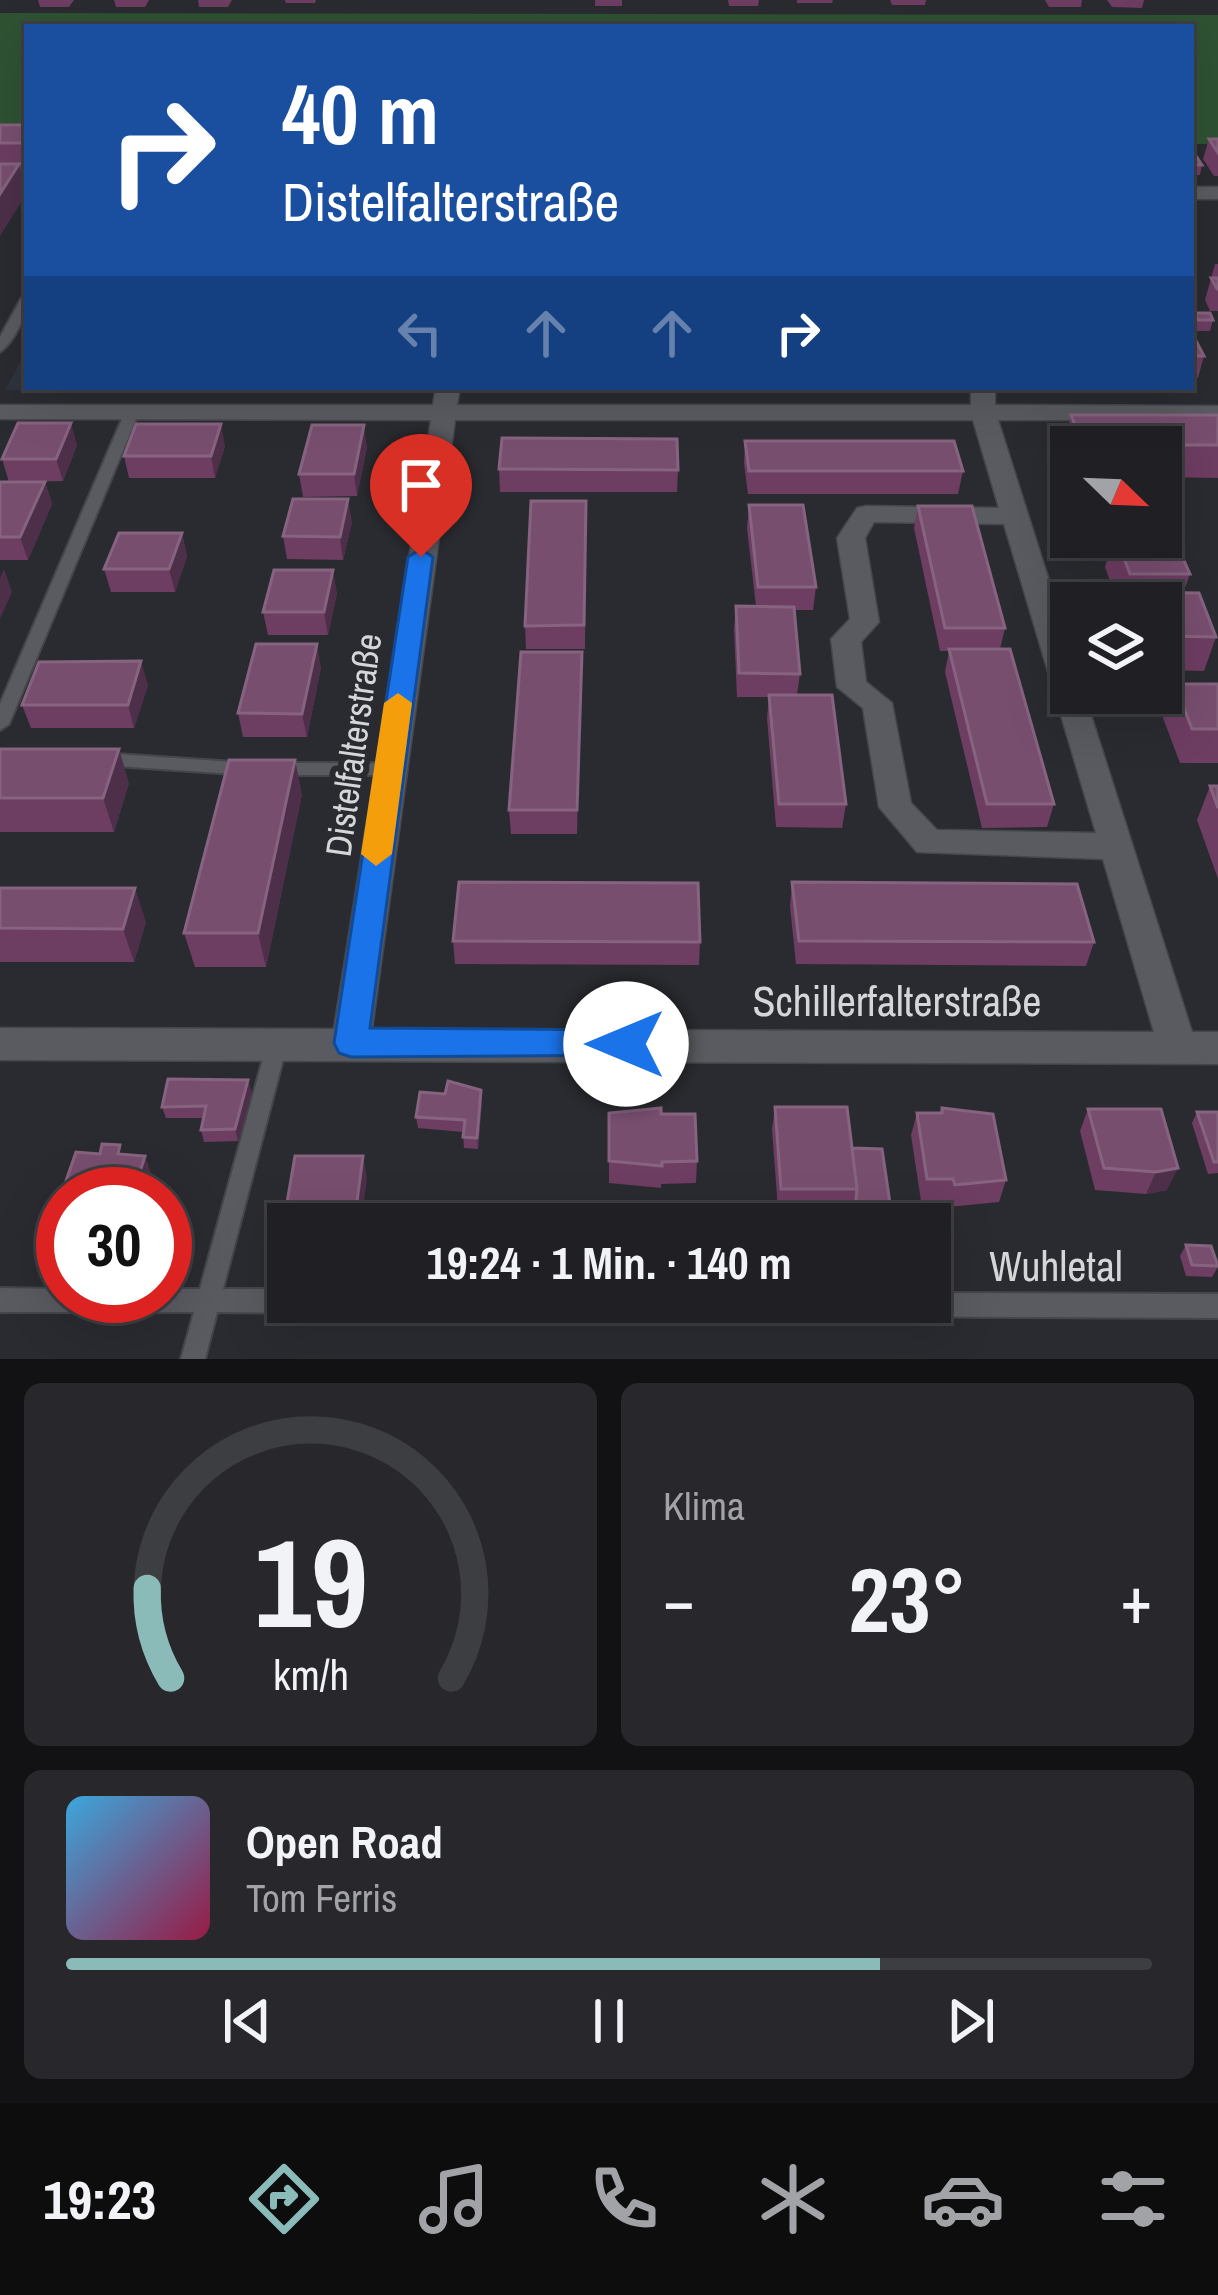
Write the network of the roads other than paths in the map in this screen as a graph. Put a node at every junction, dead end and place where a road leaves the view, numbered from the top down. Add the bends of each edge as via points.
1 (24, 304) edge
2 (0, 348) edge
3 (446, 399) edge
4 (983, 399) edge
5 (0, 412) edge
6 (132, 412) junction
7 (1218, 412) edge
8 (1016, 516) junction
9 (0, 724) edge
10 (88, 759) edge
11 (388, 769) junction
12 (1117, 846) junction
13 (351, 1043) junction
14 (0, 1044) edge
15 (277, 1045) junction
16 (1178, 1048) junction
17 (1218, 1048) edge
18 (0, 1300) edge
19 (208, 1301) junction
20 (267, 1301) edge
21 (951, 1305) edge
22 (1218, 1306) edge
23 (193, 1359) edge

1 - 2 lane
3 - 4 street
3 - 6 street
3 - 11 street, Distelfalterstraße
4 - 7 street
4 - 8 street
5 - 6 street
6 - 9 lane
8 - 12 street
8 - 12 street via 866,514 851,538 865,622 846,639 852,686 878,703 895,807 929,843
10 - 11 lane
11 - 13 street, Distelfalterstraße
12 - 16 street
13 - 15 street, Schillerfalterstraße
13 - 16 street, Schillerfalterstraße
14 - 15 street, Schillerfalterstraße
15 - 19 lane
16 - 17 street, Schillerfalterstraße
18 - 19 lane
19 - 20 lane
19 - 23 lane
21 - 22 lane, Wuhletal

